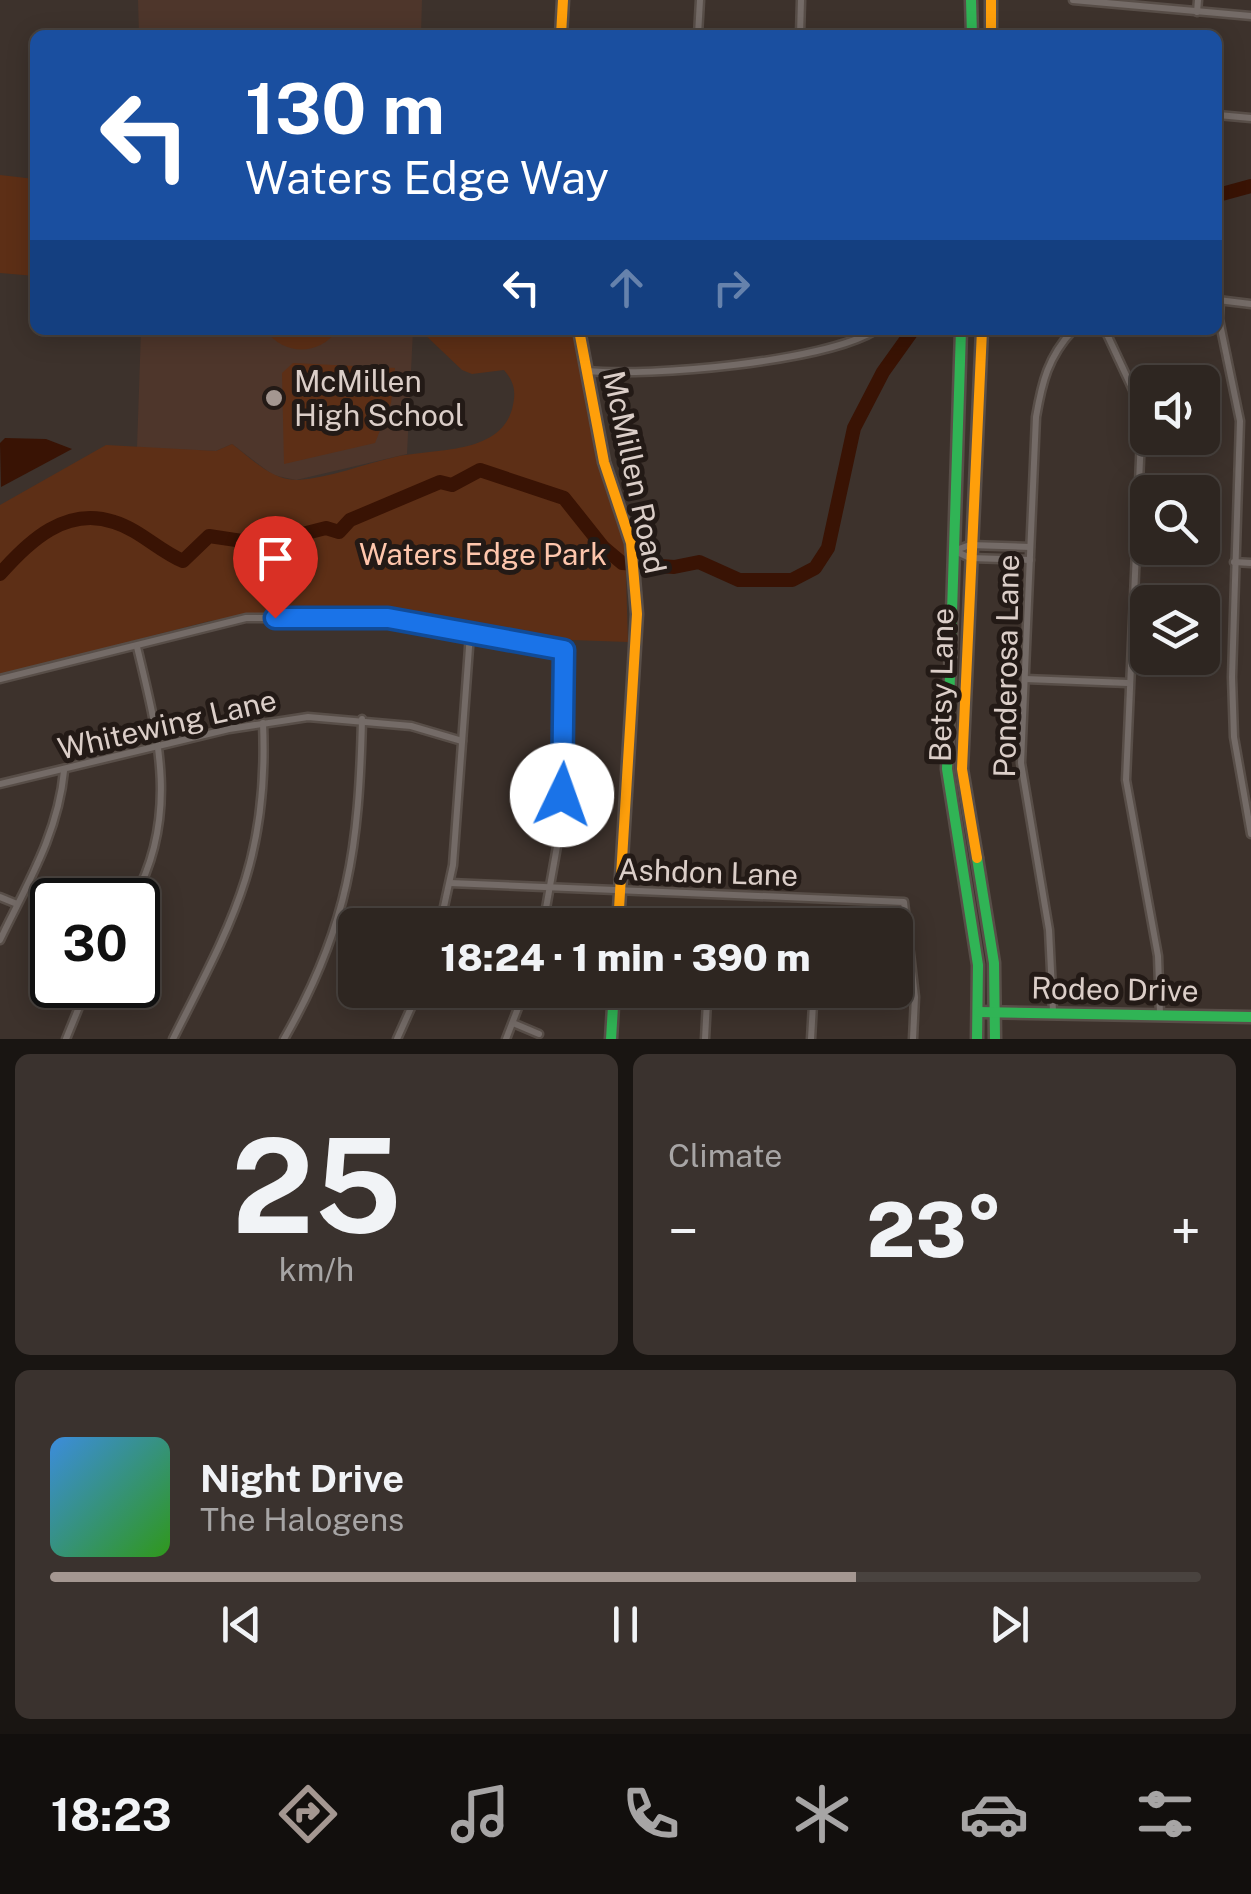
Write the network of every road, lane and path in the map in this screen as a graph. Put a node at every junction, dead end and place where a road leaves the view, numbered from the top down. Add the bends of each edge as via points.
1 (563, 0) edge
2 (700, 0) edge
3 (802, 0) edge
4 (971, 0) edge
5 (991, 0) edge
6 (1073, 0) edge
7 (1185, 0) edge
8 (1198, 0) edge
9 (1185, 11) junction
10 (1197, 12) junction
11 (1251, 16) edge
12 (561, 30) edge
13 (698, 30) edge
14 (800, 30) edge
15 (972, 30) edge
16 (991, 30) edge
17 (1222, 116) edge
18 (1251, 118) edge
19 (1222, 300) edge
20 (1251, 304) edge
21 (1222, 334) edge
22 (581, 335) edge
23 (861, 335) edge
24 (961, 335) edge
25 (982, 335) edge
26 (1068, 335) edge
27 (1107, 335) edge
28 (587, 371) junction
29 (970, 545) junction
30 (1030, 546) junction
31 (955, 551) junction
32 (970, 558) junction
33 (1030, 560) junction
34 (1234, 562) junction
35 (1251, 563) edge
36 (470, 634) junction
37 (137, 647) junction
38 (0, 679) edge
39 (1025, 679) junction
40 (1128, 683) junction
41 (362, 719) junction
42 (262, 722) junction
43 (462, 741) junction
44 (161, 746) junction
45 (64, 771) junction
46 (0, 784) edge
47 (1251, 834) edge
48 (141, 878) edge
49 (450, 882) junction
50 (551, 889) junction
51 (620, 891) junction
52 (0, 897) edge
53 (17, 904) junction
54 (444, 908) edge
55 (547, 908) edge
56 (619, 908) edge
57 (0, 940) edge
58 (79, 1008) edge
59 (411, 1008) edge
60 (518, 1008) edge
61 (613, 1008) edge
62 (707, 1008) edge
63 (813, 1008) edge
64 (979, 1012) junction
65 (997, 1012) junction
66 (1053, 1012) junction
67 (1160, 1014) junction
68 (1251, 1017) edge
69 (513, 1023) junction
70 (539, 1034) dead end
71 (66, 1039) edge
72 (173, 1039) edge
73 (284, 1039) edge
74 (396, 1039) edge
75 (506, 1039) edge
76 (611, 1039) edge
77 (705, 1039) edge
78 (810, 1039) edge
79 (913, 1039) edge
80 (977, 1039) edge
81 (995, 1039) edge

1 - 12 main road
2 - 13 street
3 - 14 street
4 - 15 main road
5 - 16 main road
6 - 9 street
7 - 9 street
8 - 10 street
9 - 10 street
10 - 11 street
17 - 18 street
19 - 20 street
21 - 34 street via 1240,421
22 - 28 main road, McMillen Road
23 - 28 street via 816,350 667,372
24 - 31 main road, Betsy Lane
25 - 29 main road, Betsy Lane
26 - 30 street, Ponderosa Lane via 1042,378
27 - 40 street via 1133,390 1140,437
28 - 51 main road, McMillen Road via 634,582
29 - 30 street
29 - 31 street
29 - 32 main road, Betsy Lane
30 - 33 street, Ponderosa Lane
31 - 32 street
31 - 64 main road, Betsy Lane via 947,769 978,965
32 - 33 street
32 - 65 main road, Betsy Lane via 962,769
33 - 39 street, Ponderosa Lane
34 - 35 street
34 - 47 street via 1234,737
36 - 37 street via 388,618 246,618
36 - 43 street
36 - 50 street via 564,650 561,824
37 - 38 street
37 - 44 street
39 - 40 street
39 - 66 street, Ponderosa Lane via 1021,764 1050,930
40 - 67 street via 1126,780 1158,956
41 - 42 street, Whitewing Lane
41 - 43 street, Whitewing Lane
41 - 73 street via 360,807 348,892 329,951
42 - 44 street, Whitewing Lane
42 - 72 street via 262,785 248,880
43 - 49 street
44 - 45 street, Whitewing Lane
44 - 48 street via 163,797
45 - 46 street, Whitewing Lane
45 - 53 street via 61,808
49 - 50 street, Ashdon Lane
49 - 54 street
50 - 51 street, Ashdon Lane
50 - 55 street
51 - 56 main road, McMillen Road
51 - 79 street, Ashdon Lane via 904,902 916,997
52 - 53 street
53 - 57 street
58 - 71 street
59 - 74 street
60 - 69 street
61 - 76 main road
62 - 77 street
63 - 78 street
64 - 65 main road, Rodeo Drive
64 - 80 main road, Betsy Lane
65 - 66 main road, Rodeo Drive
65 - 81 main road, Betsy Lane
66 - 67 main road, Rodeo Drive
67 - 68 main road, Rodeo Drive
69 - 70 street
69 - 75 street

